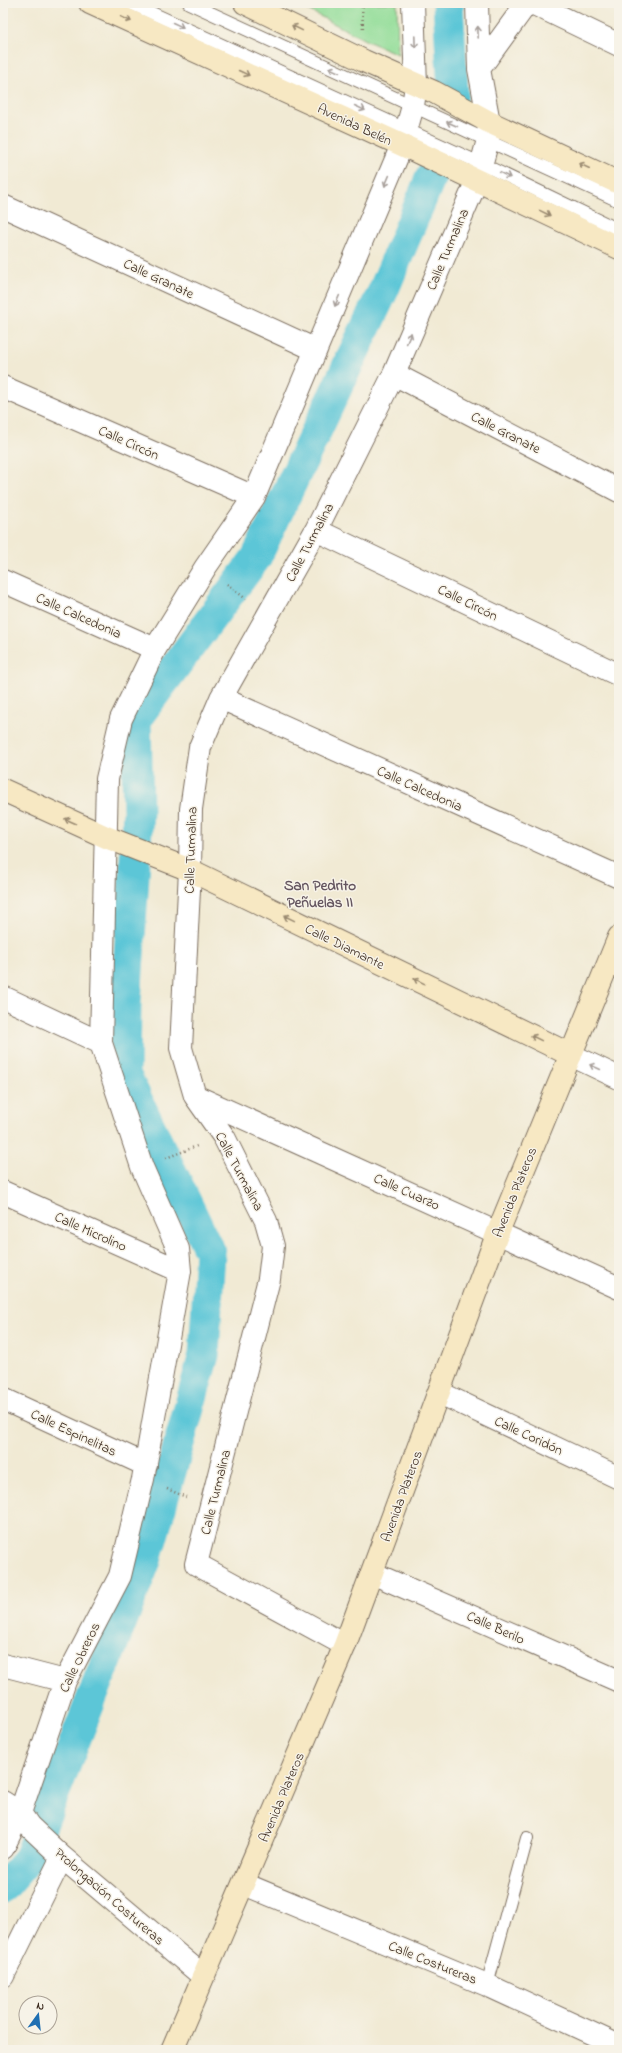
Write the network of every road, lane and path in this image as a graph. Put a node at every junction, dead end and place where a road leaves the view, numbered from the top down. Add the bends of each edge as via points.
1 (90, 3) edge
2 (130, 3) edge
3 (189, 3) edge
4 (245, 3) edge
5 (413, 3) edge
6 (477, 3) edge
7 (527, 3) edge
8 (532, 3) edge
9 (619, 45) edge
10 (479, 68) junction
11 (416, 84) junction
12 (413, 106) junction
13 (488, 131) junction
14 (404, 137) junction
15 (479, 172) junction
16 (619, 183) edge
17 (619, 201) edge
18 (3, 206) edge
19 (619, 230) edge
20 (619, 248) edge
21 (316, 350) junction
22 (394, 374) junction
23 (3, 386) edge
24 (619, 491) edge
25 (254, 497) junction
26 (316, 530) junction
27 (3, 581) edge
28 (224, 581) dead end
29 (252, 604) dead end
30 (155, 649) junction
31 (619, 675) edge
32 (221, 698) junction
33 (3, 790) edge
34 (106, 837) junction
35 (190, 870) junction
36 (619, 877) edge
37 (619, 937) edge
38 (3, 997) edge
39 (101, 1043) junction
40 (571, 1056) junction
41 (619, 1078) edge
42 (195, 1096) junction
43 (204, 1144) dead end
44 (162, 1160) dead end
45 (3, 1192) edge
46 (498, 1232) junction
47 (180, 1271) junction
48 (619, 1288) edge
49 (440, 1393) junction
50 (3, 1399) edge
51 (146, 1464) junction
52 (619, 1478) edge
53 (160, 1486) dead end
54 (188, 1498) dead end
55 (372, 1573) junction
56 (345, 1645) junction
57 (3, 1665) edge
58 (65, 1681) junction
59 (619, 1681) edge
60 (12, 1808) edge
61 (527, 1838) dead end
62 (3, 1848) edge
63 (62, 1857) junction
64 (244, 1884) junction
65 (3, 1976) edge
66 (203, 1976) junction
67 (487, 1985) junction
68 (619, 2046) edge
69 (172, 2050) edge

1 -> 14 street, Avenida Belén
2 -> 14 lane
12 -> 3 lane
11 -> 4 street
5 -> 11 street
10 -> 6 street, Calle Turmalina
7 - 10 street
8 - 9 street
10 - 13 street, Calle Turmalina
11 - 12 street
11 - 13 street via 434,92
13 -> 12 lane
12 - 14 street
13 - 15 street, Calle Turmalina
16 -> 13 street
13 - 17 lane
14 - 15 street, Avenida Belén
14 -> 21 street
15 -> 19 lane
15 -> 20 street, Avenida Belén
22 -> 15 street, Calle Turmalina
18 - 21 street, Calle Granate
21 - 25 street
22 - 24 street, Calle Granate
22 - 26 street, Calle Turmalina
23 - 25 street, Calle Circón
25 - 30 street via 205,568
26 - 31 street, Calle Circón
26 - 32 street, Calle Turmalina
27 - 30 street, Calle Calcedonia
28 - 29 path
30 - 34 street via 121,719 107,779
32 - 35 street, Calle Turmalina via 200,747 191,809
32 - 36 street, Calle Calcedonia
34 -> 33 street, Calle Diamante
34 - 35 street, Calle Diamante
34 - 39 street
40 -> 35 street, Calle Diamante
35 - 42 street, Calle Turmalina via 181,1048
37 - 40 street, Avenida Plateros
38 - 39 street
39 - 47 street via 142,1167 178,1249
41 -> 40 street, Calle Diamante
40 - 46 street, Avenida Plateros
42 - 46 street, Calle Cuarzo
42 - 56 street, Calle Turmalina via 224,1137 266,1221 273,1246 269,1279 196,1564
43 - 44 path
45 - 47 street, Calle Microlino
46 - 48 street, Calle Cuarzo
46 - 49 street, Avenida Plateros
47 - 51 street
49 - 52 street, Calle Coridón
49 - 55 street, Avenida Plateros
50 - 51 street, Calle Espinelitas
51 - 58 street, Calle Obreros via 120,1576
53 - 54 path
55 - 56 street, Avenida Plateros
55 - 59 street, Calle Berilo
56 - 64 street, Avenida Plateros
57 - 58 street
58 - 60 street, Calle Obreros
60 - 62 street, Calle Obreros
60 - 63 street, Prolongación Costureras
61 - 67 lane
63 - 65 street
63 - 66 street, Prolongación Costureras
64 - 66 street, Avenida Plateros
64 - 67 street, Calle Costureras
66 - 69 street, Avenida Plateros
67 - 68 street, Calle Costureras

